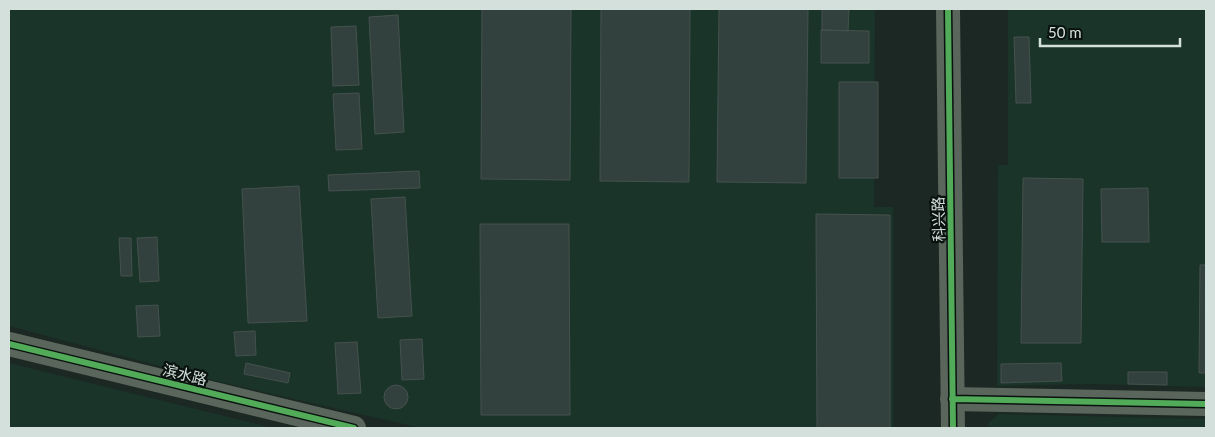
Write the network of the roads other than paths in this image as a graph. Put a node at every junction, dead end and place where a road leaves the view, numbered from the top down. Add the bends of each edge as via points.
1 (948, 9) edge
2 (9, 344) edge
3 (952, 399) junction
4 (1206, 404) edge
5 (354, 428) edge
6 (953, 428) edge

1 - 3 street, 科兴路
2 - 5 street, 滨水路
3 - 4 street
3 - 6 street, 科兴路

